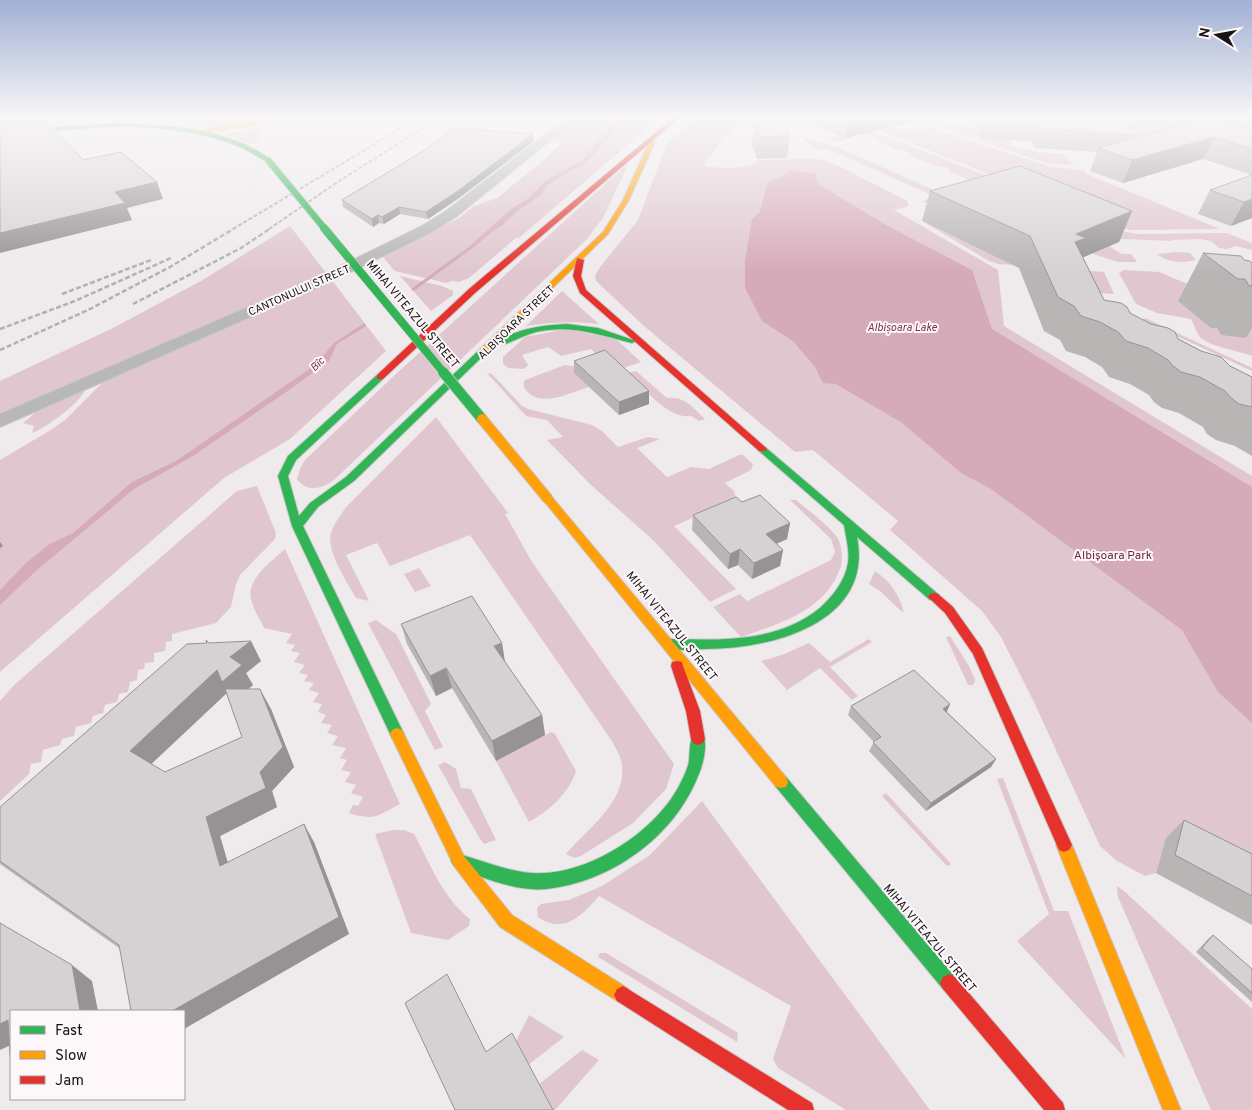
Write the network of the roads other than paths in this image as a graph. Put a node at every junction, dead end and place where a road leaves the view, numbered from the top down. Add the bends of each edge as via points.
1 (275, 169) edge
2 (508, 169) edge
3 (613, 169) edge
4 (638, 170) edge
5 (580, 260) junction
6 (642, 344) junction
7 (483, 354) junction
8 (0, 421) edge
9 (350, 479) junction
10 (331, 508) dead end
11 (849, 524) junction
12 (297, 526) junction
13 (316, 538) dead end
14 (312, 554) junction
15 (669, 644) junction
16 (459, 861) junction
17 (805, 1110) edge
18 (1056, 1110) edge
19 (1172, 1110) edge

1 - 15 main road, MIHAI VITEAZUL STREET, bridge
2 - 8 street, CANTONULUI STREET via 452,214 425,230 323,280
3 - 12 main road, ALBIȘOARA STREET via 472,291 292,458 283,476
4 - 5 main road, ALBIȘOARA STREET via 618,218
5 - 6 main road via 576,281 583,291
5 - 7 main road, ALBIȘOARA STREET
6 - 7 main road via 596,329 556,325 516,335
6 - 11 main road
7 - 9 main road, ALBIȘOARA STREET
9 - 10 main road
9 - 12 main road, ALBIȘOARA STREET via 314,505
11 - 15 main road via 854,556 848,583 830,608 802,628 771,639 735,645
11 - 19 main road via 949,610 978,652 1062,839
12 - 14 main road, ALBIȘOARA STREET
13 - 14 main road
14 - 16 main road, ALBIȘOARA STREET
15 - 16 main road via 695,714 698,740 687,787 657,826 613,860 571,877 544,881 520,879
15 - 18 main road, MIHAI VITEAZUL STREET
16 - 17 main road, ALBIȘOARA STREET via 506,921

